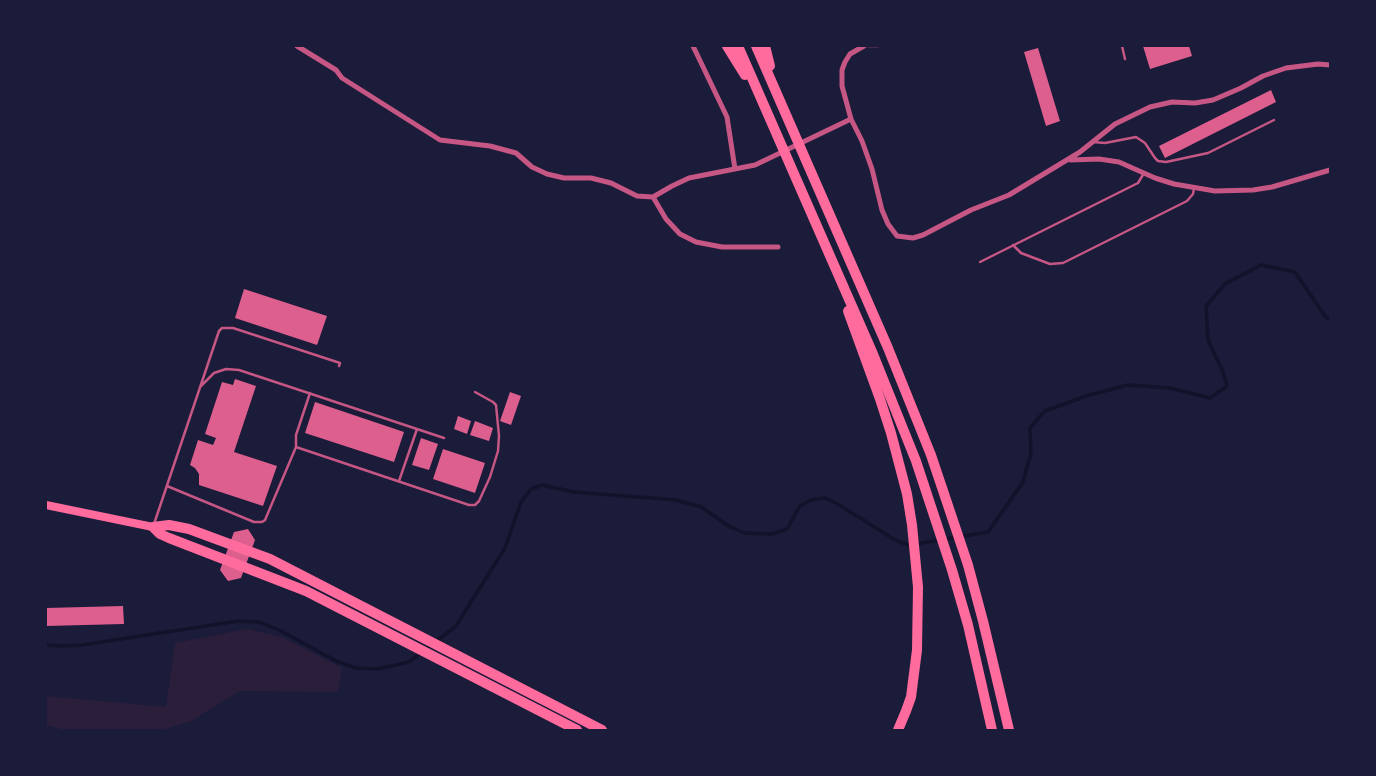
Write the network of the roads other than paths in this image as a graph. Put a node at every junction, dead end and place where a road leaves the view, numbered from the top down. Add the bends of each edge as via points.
1 (297, 46) edge
2 (693, 46) edge
3 (727, 46) edge
4 (738, 46) edge
5 (756, 46) edge
6 (765, 46) edge
7 (866, 46) edge
8 (878, 46) edge
9 (1122, 46) edge
10 (1125, 59) dead end
11 (1331, 65) edge
12 (778, 97) junction
13 (763, 103) junction
14 (852, 119) junction
15 (1273, 120) dead end
16 (1093, 142) junction
17 (1066, 160) junction
18 (735, 169) junction
19 (1331, 170) edge
20 (1144, 173) junction
21 (1194, 188) junction
22 (653, 197) junction
23 (1013, 245) junction
24 (779, 247) dead end
25 (980, 262) dead end
26 (339, 366) dead end
27 (475, 392) dead end
28 (197, 393) junction
29 (310, 393) junction
30 (888, 403) junction
31 (417, 429) junction
32 (444, 438) dead end
33 (296, 447) junction
34 (399, 481) junction
35 (167, 486) junction
36 (46, 505) edge
37 (153, 527) junction
38 (578, 730) edge
39 (602, 730) edge
40 (898, 730) edge
41 (992, 730) edge
42 (1009, 730) edge

1 - 22 street via 440,140 490,146 516,153 547,174 592,178 637,196
2 - 18 street via 724,110
3 - 13 highway
4 - 13 highway
5 - 12 highway
6 - 12 highway
7 - 8 lane
7 - 14 street via 850,54 842,70
9 - 10 lane
11 - 16 street via 1286,68 1213,100 1150,107 1115,124
12 - 42 highway via 907,394 950,510
13 - 30 highway
14 - 17 street via 882,210 893,233 902,237 923,235 1009,195
14 - 18 street via 755,165
15 - 16 lane via 1208,153 1166,162 1158,161 1136,137
16 - 17 street
17 - 20 street via 1119,162
18 - 22 street via 689,178
19 - 21 street via 1253,190
20 - 21 street
20 - 23 lane via 1138,183
21 - 23 lane via 1186,201 1063,263 1050,264
22 - 24 street via 666,219 696,242
23 - 25 lane
26 - 28 lane via 222,328
27 - 34 lane via 496,405 499,436 491,477 477,503 469,505
28 - 29 lane via 209,377 233,369
28 - 35 lane
29 - 31 lane
29 - 33 lane
30 - 40 highway via 912,525 918,587 911,697
30 - 41 highway via 935,515
31 - 32 lane
31 - 34 lane
33 - 34 lane
33 - 35 lane via 262,522
35 - 37 lane
36 - 37 main road
37 - 38 highway via 169,538 306,591
37 - 39 highway via 189,529 270,559

